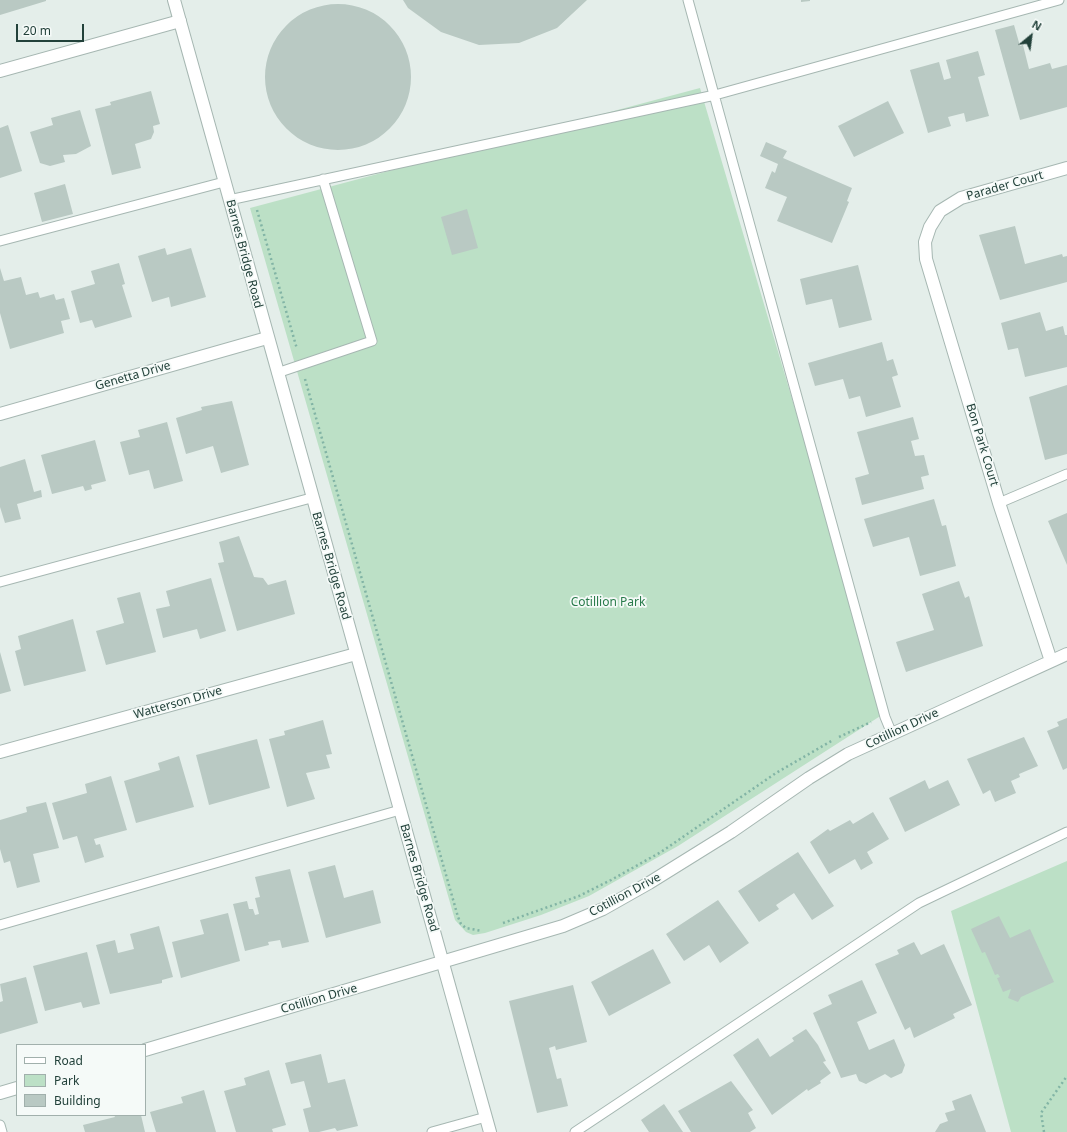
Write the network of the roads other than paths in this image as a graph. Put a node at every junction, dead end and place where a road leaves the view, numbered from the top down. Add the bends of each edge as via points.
1 (174, 0) edge
2 (688, 0) edge
3 (1059, 0) edge
4 (180, 21) junction
5 (0, 71) edge
6 (715, 95) junction
7 (1067, 168) edge
8 (323, 179) junction
9 (224, 182) junction
10 (229, 200) junction
11 (930, 227) joint
12 (0, 241) edge
13 (267, 338) junction
14 (277, 373) junction
15 (0, 414) edge
16 (1067, 474) edge
17 (311, 498) junction
18 (999, 503) junction
19 (0, 582) edge
20 (356, 654) junction
21 (1067, 654) edge
22 (1051, 661) junction
23 (892, 734) junction
24 (0, 752) edge
25 (400, 810) junction
26 (1067, 832) edge
27 (0, 925) edge
28 (442, 962) junction
29 (146, 1050) edge
30 (16, 1088) edge
31 (0, 1093) edge
32 (486, 1117) junction
33 (0, 1125) edge
34 (2, 1132) edge
35 (432, 1132) edge
36 (490, 1132) edge
37 (575, 1132) edge

1 - 4 street, Barnes Bridge Road
2 - 6 lane
3 - 6 lane
4 - 5 street
4 - 9 street, Barnes Bridge Road
6 - 8 lane
6 - 23 lane
7 - 11 street, Parader Court via 961,198 940,211
8 - 10 lane
8 - 14 lane via 372,341
9 - 10 street, Barnes Bridge Road
9 - 12 lane
10 - 13 street, Barnes Bridge Road
11 - 18 street, Bon Park Court via 925,242 926,259
13 - 14 street, Barnes Bridge Road
13 - 15 street, Genetta Drive
14 - 17 street, Barnes Bridge Road
16 - 18 lane
17 - 19 lane
17 - 20 street, Barnes Bridge Road
18 - 22 street, Bon Park Court
20 - 24 street, Watterson Drive
20 - 25 street, Barnes Bridge Road
21 - 22 street, Cotillion Drive
22 - 23 street, Cotillion Drive
23 - 28 street, Cotillion Drive via 848,754 724,836 603,909 563,926
25 - 27 lane
25 - 28 street, Barnes Bridge Road
26 - 37 lane via 919,903
28 - 29 street, Cotillion Drive
28 - 32 street, Barnes Bridge Road
30 - 31 street
32 - 35 lane
32 - 36 street, Barnes Bridge Road
33 - 34 lane

